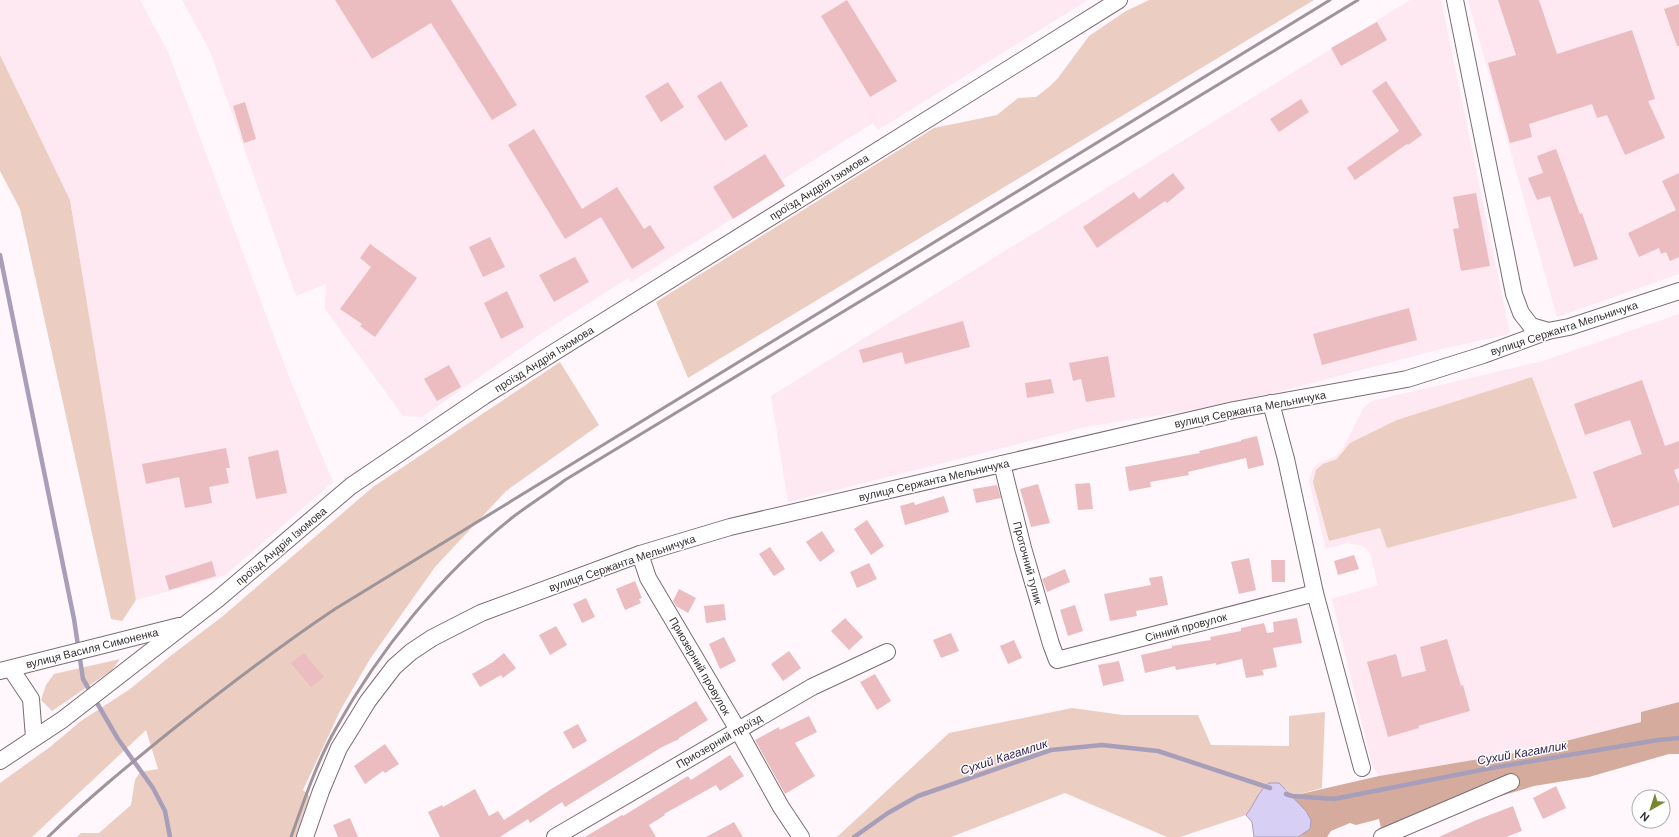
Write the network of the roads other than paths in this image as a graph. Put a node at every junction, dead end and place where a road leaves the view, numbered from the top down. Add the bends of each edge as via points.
1 (1119, 0) edge
2 (1455, 0) edge
3 (1679, 291) edge
4 (1548, 331) junction
5 (1271, 403) junction
6 (1002, 464) junction
7 (640, 554) junction
8 (1315, 593) junction
9 (184, 625) junction
10 (887, 652) dead end
11 (1057, 660) joint
12 (6, 670) edge
13 (738, 730) junction
14 (34, 738) junction
15 (0, 761) edge
16 (1362, 768) dead end
17 (1511, 782) dead end
18 (305, 837) edge
19 (555, 837) edge
20 (801, 837) edge
21 (1382, 837) edge

1 - 9 street, проїзд Андрія Ізюмова via 484,396 390,458 351,486
2 - 4 street via 1514,294 1521,313 1531,326
3 - 4 street, вулиця Сержанта Мельничука via 1569,327
4 - 5 street, вулиця Сержанта Мельничука via 1407,379
5 - 6 street, вулиця Сержанта Мельничука
5 - 8 street
6 - 7 street, вулиця Сержанта Мельничука via 730,527
6 - 11 street, Проточний тупик via 1050,644
7 - 13 street, Приозерний провулок via 648,578
7 - 18 street, вулиця Сержанта Мельничука via 481,613 432,638 394,667 368,701 339,748
8 - 11 street, Сінний провулок
8 - 16 street
9 - 12 street, вулиця Василя Симоненка
9 - 14 street, проїзд Андрія Ізюмова via 62,720
10 - 13 street, Приозерний проїзд via 812,687
12 - 14 street via 31,699
13 - 19 street, Приозерний проїзд
13 - 20 street, Приозерний провулок via 780,807
14 - 15 street, проїзд Андрія Ізюмова
17 - 21 street

